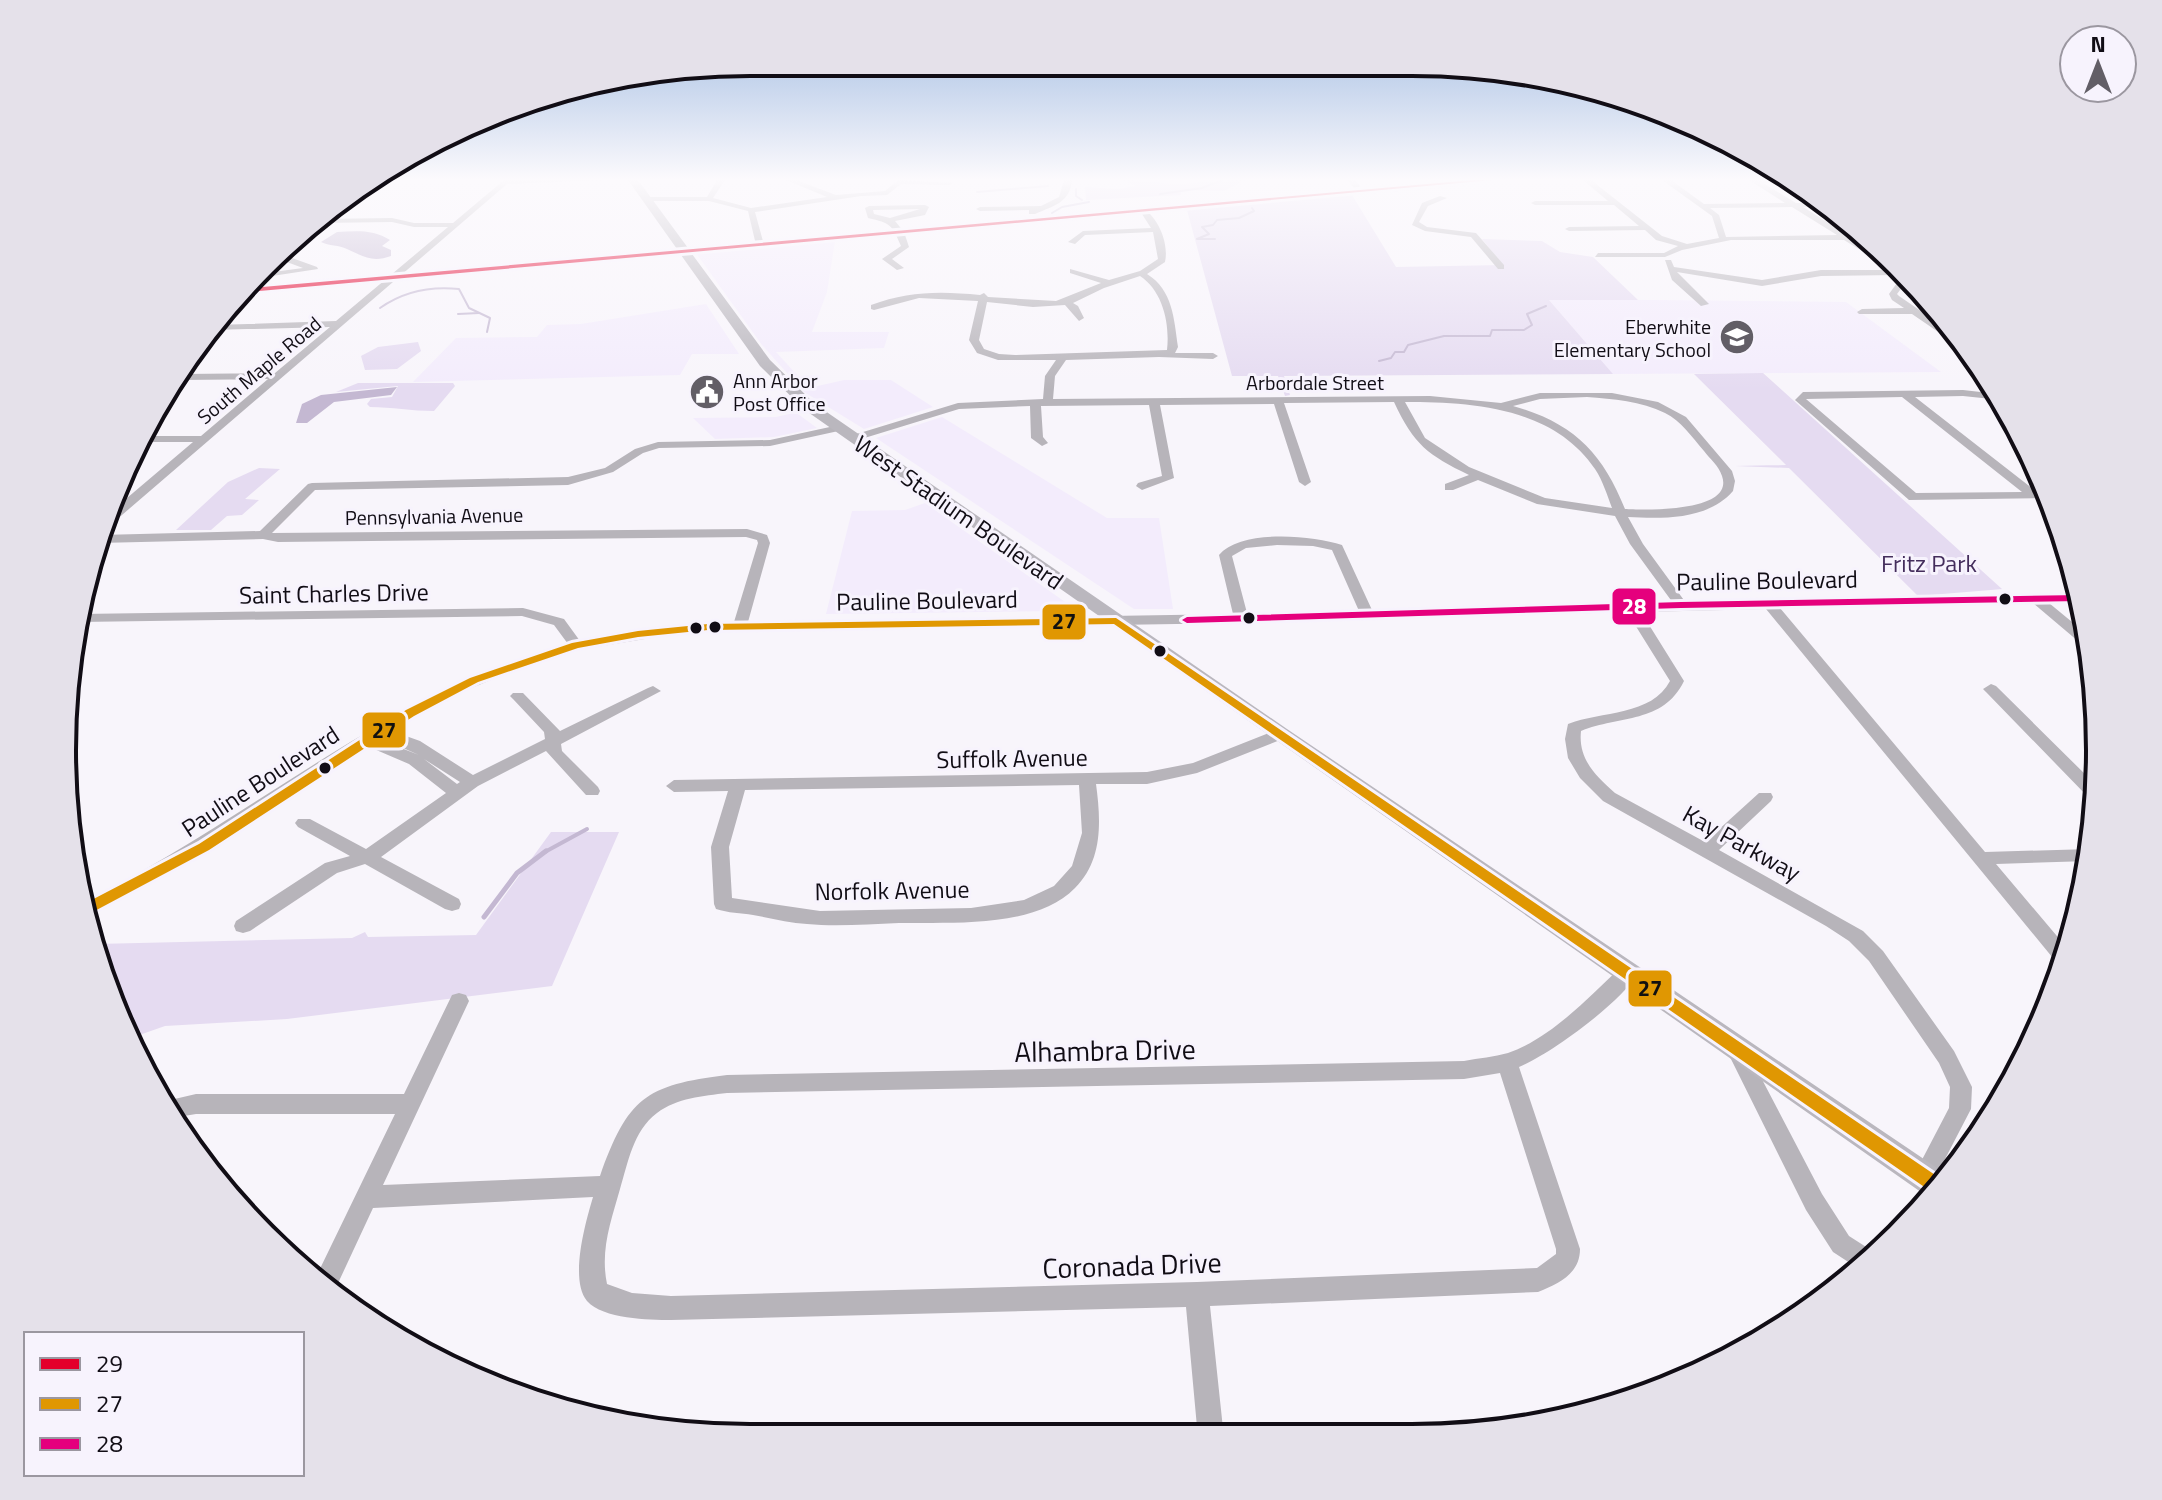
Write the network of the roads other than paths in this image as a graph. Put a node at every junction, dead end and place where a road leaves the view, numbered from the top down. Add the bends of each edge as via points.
1 (426, 250) edge
2 (698, 250) edge
3 (900, 250) edge
4 (1162, 250) edge
5 (1486, 250) edge
6 (1663, 250) edge
7 (1679, 250) edge
8 (685, 251) junction
9 (1598, 255) dead end
10 (1665, 255) junction
11 (288, 260) edge
12 (1501, 267) dead end
13 (900, 268) dead end
14 (1671, 269) junction
15 (1073, 271) dead end
16 (1142, 274) junction
17 (271, 275) edge
18 (1891, 275) edge
19 (396, 276) junction
20 (1109, 283) junction
21 (1898, 283) edge
22 (258, 289) edge
23 (984, 296) junction
24 (1066, 302) junction
25 (1704, 304) dead end
26 (874, 307) dead end
27 (1912, 311) junction
28 (1862, 312) dead end
29 (1079, 318) dead end
30 (341, 324) junction
31 (1937, 327) edge
32 (225, 328) edge
33 (1155, 356) junction
34 (1213, 356) dead end
35 (1063, 357) junction
36 (279, 376) junction
37 (189, 377) edge
38 (1905, 394) junction
39 (1984, 395) edge
40 (1398, 399) junction
41 (1278, 400) junction
42 (1042, 401) junction
43 (1154, 401) junction
44 (1504, 406) junction
45 (846, 433) junction
46 (153, 439) edge
47 (205, 439) junction
48 (1042, 443) dead end
49 (1481, 475) junction
50 (1305, 482) dead end
51 (1142, 486) dead end
52 (1449, 487) dead end
53 (2035, 496) joint
54 (120, 510) edge
55 (1619, 511) junction
56 (263, 535) junction
57 (110, 539) edge
58 (2035, 598) junction
59 (2068, 598) edge
60 (1769, 604) junction
61 (1681, 605) junction
62 (1631, 607) junction
63 (1368, 616) junction
64 (89, 618) edge
65 (1241, 619) junction
66 (1116, 621) junction
67 (740, 627) junction
68 (2075, 631) edge
69 (576, 645) junction
70 (1991, 689) dead end
71 (653, 691) dead end
72 (518, 696) dead end
73 (1279, 734) junction
74 (374, 736) junction
75 (552, 742) junction
76 (1087, 781) junction
77 (472, 782) junction
78 (2085, 784) edge
79 (738, 785) junction
80 (674, 786) dead end
81 (592, 791) dead end
82 (456, 792) junction
83 (1765, 797) dead end
84 (304, 823) dead end
85 (1707, 851) junction
86 (2077, 855) edge
87 (368, 857) junction
88 (1983, 858) junction
89 (452, 904) dead end
90 (95, 905) edge
91 (243, 926) dead end
92 (2056, 948) edge
93 (1627, 974) junction
94 (459, 1001) dead end
95 (1737, 1051) junction
96 (1507, 1062) junction
97 (409, 1104) junction
98 (179, 1107) edge
99 (1935, 1175) edge
100 (1930, 1181) edge
101 (610, 1186) junction
102 (368, 1197) junction
103 (1858, 1255) edge
104 (329, 1276) edge
105 (1197, 1294) junction
106 (1210, 1424) edge

1 - 19 street, South Maple Road
2 - 8 main road
3 - 13 street via 886,259
4 - 16 street via 1162,260
5 - 12 street
6 - 10 street
7 - 10 street
8 - 19 main road
8 - 45 main road, West Stadium Boulevard via 775,375
9 - 10 street
10 - 14 street
11 - 17 street via 314,269
14 - 18 street via 1762,283 1806,274
14 - 25 street
15 - 20 street
16 - 20 street
16 - 33 street via 1161,286 1173,347
19 - 22 main road
19 - 30 street, South Maple Road
20 - 24 street
21 - 27 street via 1895,298
23 - 24 street
23 - 26 street via 927,294
23 - 35 street via 974,340 980,351 998,357
24 - 29 street
27 - 28 street
27 - 31 street
30 - 32 street
30 - 36 street, South Maple Road
33 - 34 street
33 - 35 street
35 - 42 street
36 - 37 street
36 - 47 street, South Maple Road
38 - 39 street
38 - 53 street
38 - 53 street via 1803,395 1800,400 1913,497
40 - 41 street, Arbordale Street
40 - 44 street, Arbordale Street
40 - 49 street via 1425,445
41 - 43 street, Arbordale Street
41 - 50 street
42 - 43 street, Arbordale Street
42 - 45 street, Arbordale Street via 984,403
42 - 48 street via 1037,438
43 - 51 street via 1168,478
44 - 55 street, Arbordale Street via 1553,425 1584,448 1602,471
44 - 55 street via 1541,396 1643,401 1672,412 1728,474 1726,494 1693,510
45 - 56 street, Arbordale Street via 770,443 665,445 568,481 312,487
45 - 66 main road, West Stadium Boulevard
46 - 47 street
47 - 54 street, South Maple Road
49 - 52 street
49 - 55 street via 1541,501
55 - 61 street, Arbordale Street
56 - 57 street, Pennsylvania Avenue
56 - 67 street, Pennsylvania Avenue via 756,535 764,543
58 - 59 street, Pauline Boulevard
58 - 60 street, Pauline Boulevard
58 - 68 street
60 - 61 street, Pauline Boulevard
60 - 88 street
61 - 62 street, Pauline Boulevard
62 - 63 street, Pauline Boulevard
62 - 85 street, Kay Parkway via 1677,681 1674,692 1649,708 1585,722 1574,728 1570,745 1580,766 1609,797
63 - 65 street, Pauline Boulevard
63 - 65 street via 1337,548 1317,542 1262,543 1234,546 1225,555
64 - 69 street, Saint Charles Drive via 523,612 559,622
65 - 66 street, Pauline Boulevard
66 - 67 street, Pauline Boulevard
66 - 73 main road, West Stadium Boulevard
67 - 69 street, Pauline Boulevard via 659,631
69 - 74 street, Pauline Boulevard via 474,680
70 - 78 street
71 - 75 street
72 - 75 street via 552,731
73 - 76 street, Suffolk Avenue via 1197,768 1147,778
73 - 93 main road, West Stadium Boulevard
74 - 77 street via 414,745
74 - 82 street
74 - 90 street, Pauline Boulevard via 204,847
75 - 77 street
75 - 81 street via 554,753
76 - 79 street, Suffolk Avenue
76 - 79 street, Norfolk Avenue via 1091,844 1071,882 1056,893 1012,910 862,917 796,916 723,904 720,846
77 - 82 street
79 - 80 street, Suffolk Avenue
82 - 87 street
83 - 85 street
84 - 87 street
85 - 99 street, Kay Parkway via 1856,936 1876,956 1947,1057 1961,1087 1960,1109
86 - 88 street
87 - 89 street
87 - 91 street via 331,868
88 - 92 street
93 - 95 main road, West Stadium Boulevard
93 - 96 street, Alhambra Drive via 1542,1044
94 - 97 street
95 - 100 main road, West Stadium Boulevard
95 - 103 street via 1814,1202 1841,1244
96 - 101 street, Alhambra Drive via 1464,1070 727,1084 687,1089 662,1097 640,1114 625,1138
96 - 105 street, Coronada Drive via 1566,1237 1568,1259 1553,1273 1538,1280
97 - 98 street
97 - 102 street
101 - 102 street
101 - 105 street, Coronada Drive via 591,1271 596,1292 634,1307
102 - 104 street
105 - 106 street

